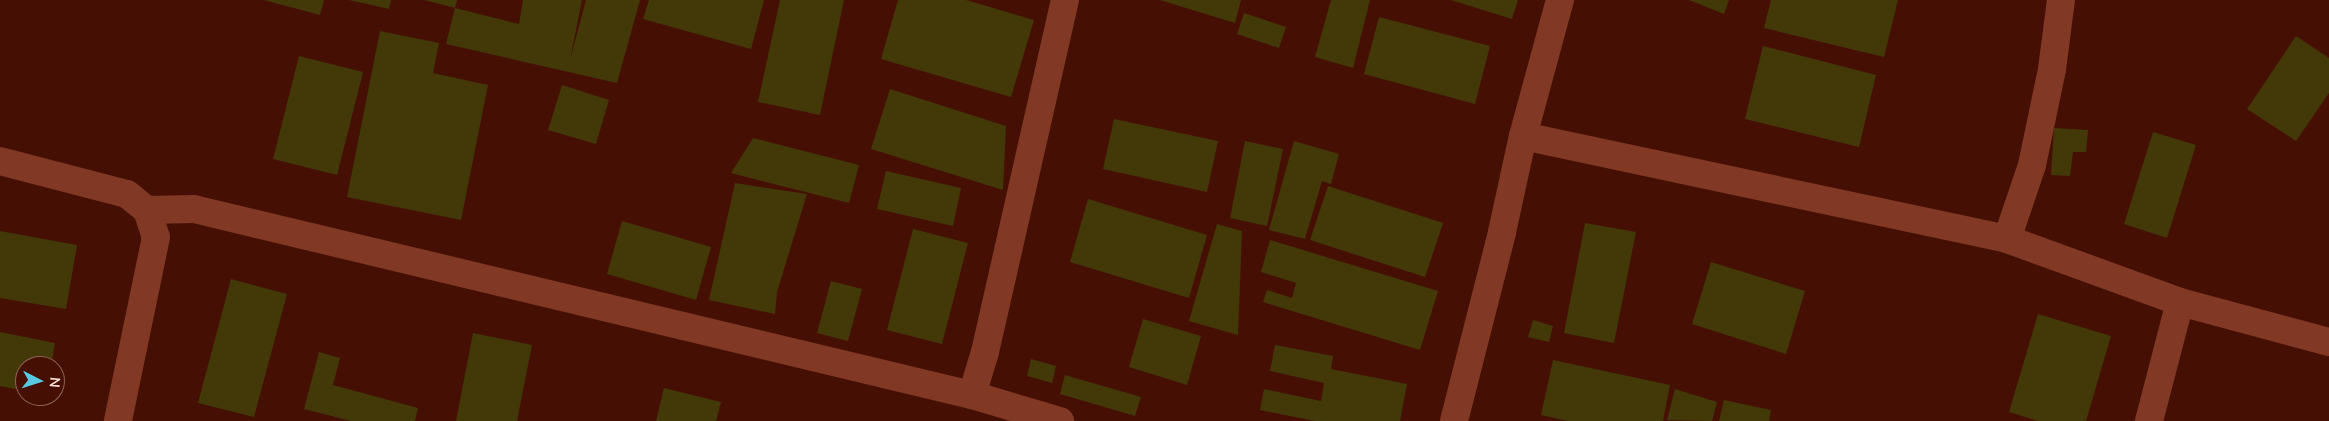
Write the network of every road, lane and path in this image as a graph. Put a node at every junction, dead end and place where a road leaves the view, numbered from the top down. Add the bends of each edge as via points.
1 (1065, 0) edge
2 (1560, 0) edge
3 (2061, 0) edge
4 (1523, 136) junction
5 (0, 160) edge
6 (147, 210) junction
7 (2007, 239) junction
8 (2180, 302) junction
9 (2329, 342) edge
10 (972, 395) junction
11 (118, 421) edge
12 (1060, 421) edge
13 (1454, 421) edge
14 (2149, 421) edge

1 - 10 street via 985,352
2 - 4 street
3 - 7 street via 2052,69 2032,165
4 - 7 street
4 - 13 street
5 - 6 street via 127,194
6 - 10 street via 194,209
6 - 11 street via 156,238
7 - 8 street
8 - 9 street
8 - 14 street
10 - 12 street

